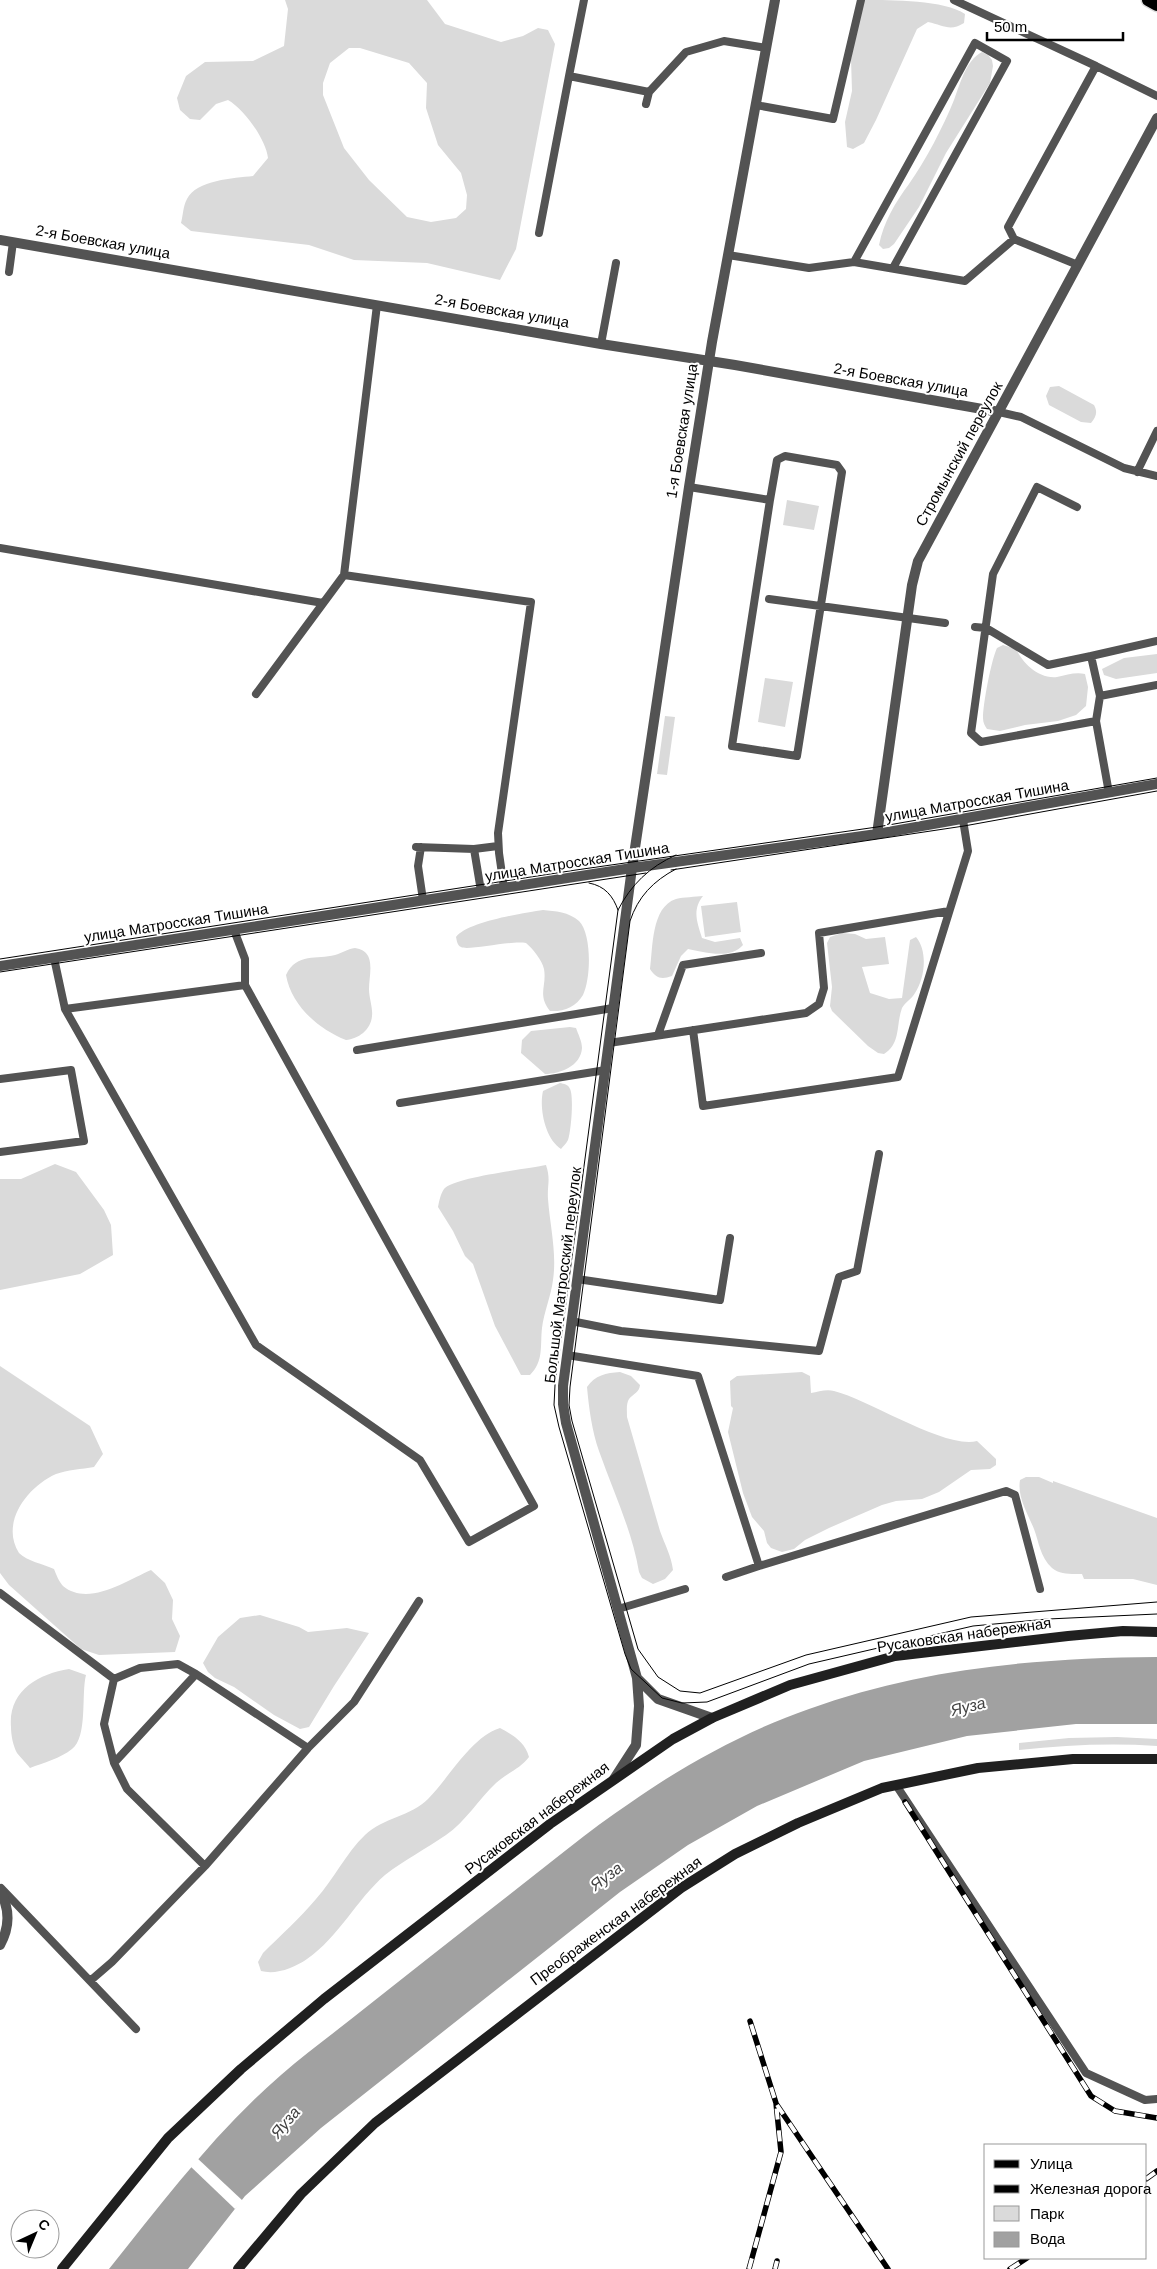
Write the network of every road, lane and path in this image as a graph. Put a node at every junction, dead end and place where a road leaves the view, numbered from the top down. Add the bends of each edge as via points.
1 (584, 0) edge
2 (775, 0) edge
3 (861, 0) edge
4 (954, 0) edge
5 (1148, 0) edge
6 (1157, 5) edge
7 (766, 48) junction
8 (1096, 66) junction
9 (569, 76) junction
10 (649, 92) junction
11 (1157, 96) edge
12 (646, 104) dead end
13 (756, 105) junction
14 (1157, 118) edge
15 (539, 233) dead end
16 (0, 240) edge
17 (1014, 240) junction
18 (13, 242) junction
19 (728, 255) junction
20 (854, 262) junction
21 (616, 263) dead end
22 (1078, 265) junction
23 (893, 268) junction
24 (9, 272) dead end
25 (377, 305) junction
26 (601, 344) junction
27 (708, 361) junction
28 (999, 412) junction
29 (1157, 431) edge
30 (1137, 472) junction
31 (1157, 476) edge
32 (689, 487) junction
33 (770, 500) junction
34 (1076, 507) dead end
35 (0, 548) edge
36 (344, 575) junction
37 (769, 599) dead end
38 (323, 603) junction
39 (820, 606) junction
40 (908, 617) junction
41 (945, 622) dead end
42 (975, 626) dead end
43 (986, 628) junction
44 (1157, 641) edge
45 (1091, 656) junction
46 (1157, 686) edge
47 (256, 694) dead end
48 (1100, 696) junction
49 (1096, 720) junction
50 (1157, 784) edge
51 (1109, 793) junction
52 (963, 820) junction
53 (877, 834) junction
54 (498, 846) junction
55 (474, 849) junction
56 (632, 868) junction
57 (504, 888) junction
58 (481, 891) junction
59 (423, 900) junction
60 (949, 911) junction
61 (234, 930) junction
62 (761, 953) dead end
63 (54, 958) junction
64 (0, 966) edge
65 (245, 985) junction
66 (614, 1008) junction
67 (65, 1009) junction
68 (693, 1030) junction
69 (658, 1035) junction
70 (609, 1043) junction
71 (357, 1050) dead end
72 (606, 1070) junction
73 (0, 1079) edge
74 (400, 1103) dead end
75 (0, 1152) edge
76 (879, 1154) dead end
77 (730, 1238) dead end
78 (576, 1279) junction
79 (571, 1321) junction
80 (567, 1356) junction
81 (759, 1566) junction
82 (726, 1577) dead end
83 (685, 1589) dead end
84 (1040, 1589) dead end
85 (0, 1593) edge
86 (419, 1601) dead end
87 (618, 1609) junction
88 (1157, 1632) edge
89 (196, 1674) junction
90 (637, 1678) junction
91 (114, 1679) junction
92 (712, 1718) junction
93 (308, 1748) junction
94 (1157, 1759) edge
95 (114, 1763) junction
96 (614, 1779) junction
97 (896, 1785) junction
98 (205, 1866) junction
99 (0, 1887) edge
100 (0, 1891) edge
101 (0, 1945) edge
102 (90, 1981) junction
103 (136, 2029) dead end
104 (1157, 2100) edge
105 (62, 2269) edge
106 (238, 2269) edge

1 - 9 lane
2 - 7 street, 1-я Боевская улица
3 - 13 lane via 833,119
4 - 8 lane
5 - 6 main road
7 - 10 lane via 725,38 686,52
7 - 13 street, 1-я Боевская улица
8 - 11 lane
8 - 17 lane via 1008,227
9 - 10 lane
9 - 15 lane
10 - 12 lane
13 - 19 street, 1-я Боевская улица
14 - 22 street, Стромынский переулок
16 - 18 street, 2-я Боевская улица
17 - 22 lane
17 - 23 lane via 965,281
18 - 24 lane
18 - 25 street, 2-я Боевская улица
19 - 20 lane via 809,268
19 - 27 street, 1-я Боевская улица
20 - 23 lane
20 - 23 lane via 975,43 1007,61
21 - 26 lane
22 - 28 street, Стромынский переулок
25 - 26 street, 2-я Боевская улица
25 - 36 lane
26 - 27 street, 2-я Боевская улица
27 - 28 street, 2-я Боевская улица
27 - 32 street, 1-я Боевская улица
28 - 30 lane via 1022,416
28 - 40 street, Стромынский переулок via 918,561
29 - 30 lane
30 - 31 lane
32 - 33 lane
32 - 56 street, 1-я Боевская улица
33 - 39 lane via 777,460 785,456 837,465 842,472
33 - 39 lane via 732,746 797,756
34 - 43 lane via 1037,487 993,574
35 - 38 lane
36 - 38 lane
36 - 54 lane via 531,602
37 - 39 lane
38 - 47 lane
39 - 40 lane
40 - 41 lane
40 - 53 street, Стромынский переулок
42 - 43 lane
43 - 45 lane via 1048,665
43 - 49 lane via 971,733 980,742
44 - 45 lane
45 - 48 lane
46 - 48 lane
48 - 49 lane
49 - 51 lane
50 - 51 street, улица Матросская Тишина
51 - 52 street, улица Матросская Тишина
52 - 53 street, улица Матросская Тишина
52 - 60 lane via 968,851
53 - 56 street, улица Матросская Тишина
54 - 55 lane
54 - 57 lane
55 - 58 lane
55 - 59 lane via 419,847
56 - 57 street, улица Матросская Тишина
56 - 66 street, Большой Матросский переулок
57 - 58 street, улица Матросская Тишина
58 - 59 street, улица Матросская Тишина
59 - 61 street, улица Матросская Тишина
60 - 68 lane via 819,933 824,988 819,1004 806,1014
60 - 68 lane via 898,1077 703,1106
61 - 63 street, улица Матросская Тишина
61 - 65 lane via 245,959
62 - 69 lane via 683,965
63 - 64 street, улица Матросская Тишина
63 - 67 lane
65 - 67 lane
65 - 67 lane via 534,1506 469,1542 420,1460 256,1345
66 - 70 street, Большой Матросский переулок
66 - 71 lane
68 - 69 lane
69 - 70 lane
70 - 72 street, Большой Матросский переулок
72 - 74 lane
72 - 78 street, Большой Матросский переулок
73 - 75 lane via 71,1070 84,1141
76 - 79 lane via 857,1271 839,1278 819,1351 621,1331
77 - 78 lane via 720,1300
78 - 79 street, Большой Матросский переулок
79 - 80 street, Большой Матросский переулок
80 - 81 lane via 698,1376
80 - 87 street, Большой Матросский переулок via 563,1404 566,1423
81 - 82 lane
81 - 84 lane via 1006,1491 1015,1495
83 - 87 lane
85 - 91 lane
86 - 93 lane via 354,1702
87 - 90 street, Большой Матросский переулок
88 - 92 main road, Русаковская набережная via 1122,1631 895,1656 790,1685
89 - 91 lane via 178,1664 140,1668
89 - 93 lane
89 - 95 lane
90 - 92 street, Большой Матросский переулок via 658,1699
90 - 96 street, Большой Матросский переулок via 636,1745
91 - 95 lane via 104,1724
92 - 96 main road, Русаковская набережная via 673,1739
93 - 98 lane
94 - 97 main road, Преображенская набережная via 1073,1759 997,1766
95 - 98 lane via 127,1789
96 - 105 main road, Русаковская набережная via 550,1824 324,1999 241,2069 168,2138
97 - 104 lane via 1086,2073 1145,2100
97 - 106 main road, Преображенская набережная via 798,1823 735,1854 681,1888 375,2122 301,2194
98 - 102 lane
99 - 102 lane
100 - 101 street via 8,1915 7,1932
102 - 103 lane

